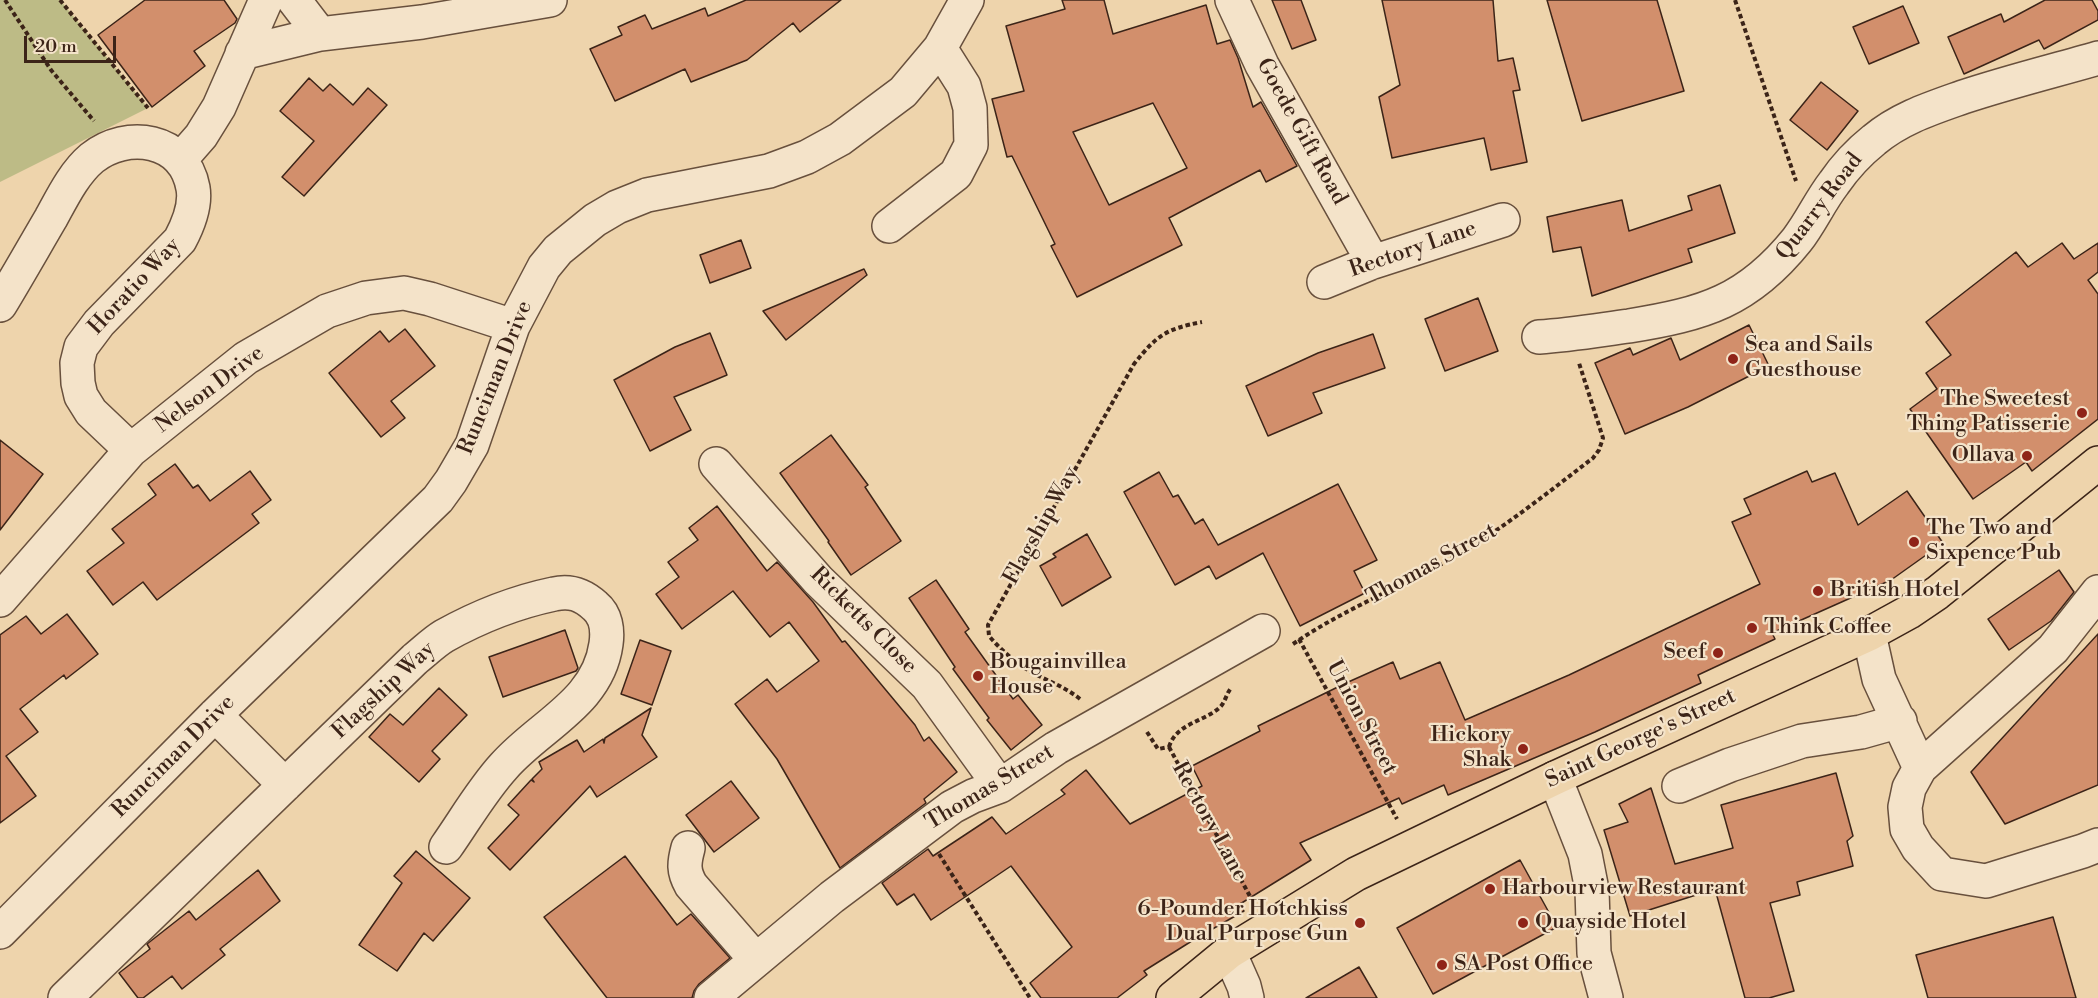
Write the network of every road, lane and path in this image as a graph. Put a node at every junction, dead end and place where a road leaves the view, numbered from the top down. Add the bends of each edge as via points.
1 (5, 0) edge
2 (60, 0) edge
3 (266, 0) edge
4 (294, 0) edge
5 (549, 0) edge
6 (967, 0) edge
7 (1232, 0) edge
8 (1735, 0) edge
9 (320, 34) junction
10 (940, 48) junction
11 (242, 53) junction
12 (2098, 58) edge
13 (148, 108) dead end
14 (114, 145) junction
15 (180, 160) junction
16 (1503, 220) dead end
17 (1810, 221) junction
18 (889, 226) dead end
19 (1373, 262) junction
20 (1324, 282) dead end
21 (0, 305) edge
22 (1202, 322) dead end
23 (513, 326) junction
24 (1555, 336) joint
25 (131, 450) junction
26 (2098, 463) edge
27 (716, 464) dead end
28 (2098, 592) edge
29 (0, 600) edge
30 (1869, 634) junction
31 (1277, 638) junction
32 (1300, 639) junction
33 (1233, 685) dead end
34 (215, 715) junction
35 (1105, 720) junction
36 (1900, 721) junction
37 (1920, 768) junction
38 (1555, 778) junction
39 (285, 785) junction
40 (1000, 786) junction
41 (1679, 786) dead end
42 (2098, 844) edge
43 (1411, 846) junction
44 (446, 847) dead end
45 (688, 848) dead end
46 (946, 864) dead end
47 (1267, 927) junction
48 (0, 932) edge
49 (1229, 951) junction
50 (756, 960) junction
51 (65, 998) edge
52 (711, 998) edge
53 (1030, 998) edge
54 (1173, 998) edge
55 (1247, 998) edge
56 (1606, 998) edge

1 - 14 path via 51,70
2 - 13 path
3 - 11 street
4 - 9 street
5 - 9 street via 422,22
6 - 10 street, Runciman Drive
7 - 19 street, Goede Gift Road via 1262,66
8 - 17 path
9 - 11 street
10 - 18 street via 964,86 970,108 971,145 956,174
10 - 23 street, Runciman Drive via 903,92 840,139 807,157 742,178 647,195 595,220 558,250 544,267
11 - 15 street via 219,107
12 - 17 street, Quarry Road via 1919,112 1875,139 1849,163
14 - 15 street via 134,141 157,144
14 - 21 street via 91,159 69,186
15 - 25 street, Horatio Way via 193,189 189,224 180,240 99,323 81,347 77,363 79,389 90,412
16 - 19 street, Rectory Lane
17 - 24 street, Quarry Road via 1773,269 1723,302 1687,316
19 - 20 street, Rectory Lane
22 - 35 path, Flagship Way via 1156,337 1134,364 988,624 988,636 1010,657 1068,690
23 - 25 street, Nelson Drive via 405,293 366,298 327,311 246,358
23 - 34 street, Runciman Drive via 472,445 438,499
24 - 32 path, Thomas Street via 1603,438 1593,458 1449,560
25 - 29 street, Nelson Drive
26 - 30 main road, Saint George's Street via 1937,593
27 - 40 street, Ricketts Close via 818,580 927,685
28 - 37 street via 2053,649
30 - 36 street via 1879,679
30 - 38 main road, Saint George's Street
31 - 32 path
31 - 32 path, Thomas Street
31 - 35 street, Thomas Street
32 - 43 path, Union Street
33 - 47 path, Rectory Lane via 1218,709 1175,735 1169,747
34 - 39 street
34 - 48 street, Runciman Drive
35 - 40 street, Thomas Street
36 - 37 street
36 - 41 street via 1802,741
37 - 42 street via 1909,788 1905,807 1908,829 1918,848 1942,874 1986,881
38 - 43 main road, Saint George's Street
38 - 56 street via 1585,854 1592,890 1594,953
39 - 44 street, Flagship Way via 415,658 443,637 539,597 564,591 578,594 599,609 607,634 604,657 594,681 559,719 528,741 502,767
39 - 51 street, Flagship Way
40 - 50 street, Thomas Street via 952,807
43 - 47 main road, Saint George's Street
45 - 50 street via 683,865 685,876
46 - 53 path
47 - 49 main road, Saint George's Street
49 - 54 main road, Saint George's Street
49 - 55 street
50 - 52 street, Thomas Street

